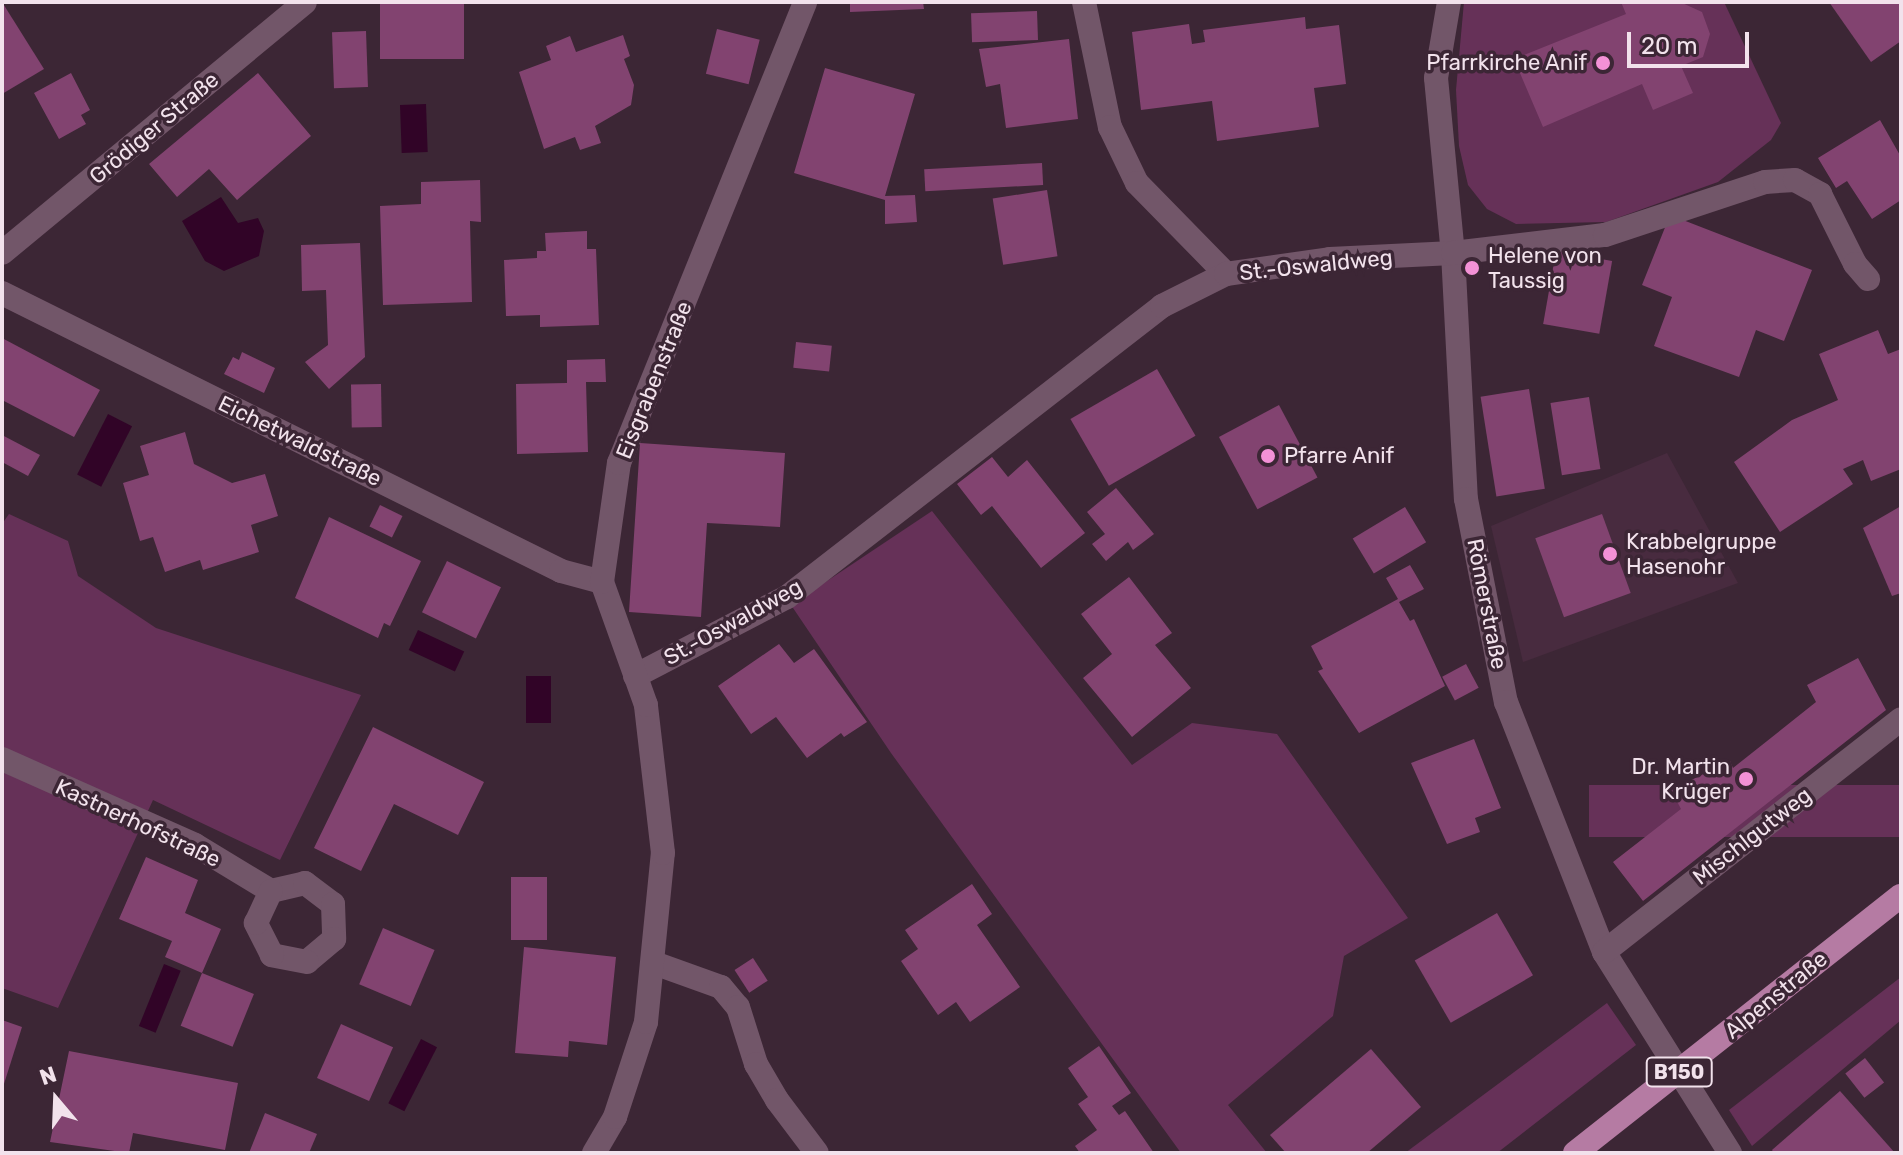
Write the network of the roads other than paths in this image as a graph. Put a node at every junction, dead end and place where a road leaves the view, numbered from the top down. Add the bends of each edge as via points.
1 (305, 2) edge
2 (805, 2) edge
3 (1084, 2) edge
4 (1449, 2) edge
5 (2, 253) edge
6 (1453, 253) junction
7 (1226, 274) junction
8 (1868, 279) dead end
9 (2, 293) edge
10 (602, 582) junction
11 (635, 676) junction
12 (1901, 719) edge
13 (2, 759) edge
14 (271, 891) dead end
15 (1901, 896) edge
16 (1604, 952) junction
17 (654, 963) junction
18 (594, 1153) edge
19 (817, 1153) edge
20 (1575, 1153) edge
21 (1730, 1153) edge

1 - 5 street, Grödiger Straße
2 - 10 street, Eisgrabenstraße via 619,463
3 - 7 street via 1110,127 1137,183
4 - 6 street, Römerstraße via 1436,78
6 - 7 street, St.-Oswaldweg via 1330,259
6 - 8 street, St.-Oswaldweg via 1605,235 1765,182 1795,180 1820,194
6 - 16 street, Römerstraße via 1466,499 1506,702
7 - 11 street, St.-Oswaldweg via 1162,306 787,597
9 - 10 street, Eichetwaldstraße via 561,571
10 - 11 street, Eisgrabenstraße
11 - 17 street, Eisgrabenstraße via 646,705 663,853
12 - 16 street, Mischlgutweg
13 - 14 street, Kastnerhofstraße via 195,845
15 - 20 main road, Alpenstraße / B150
16 - 21 street, Römerstraße
17 - 18 street, Eisgrabenstraße via 646,1022 615,1117
17 - 19 street via 721,987 738,1007 756,1064

